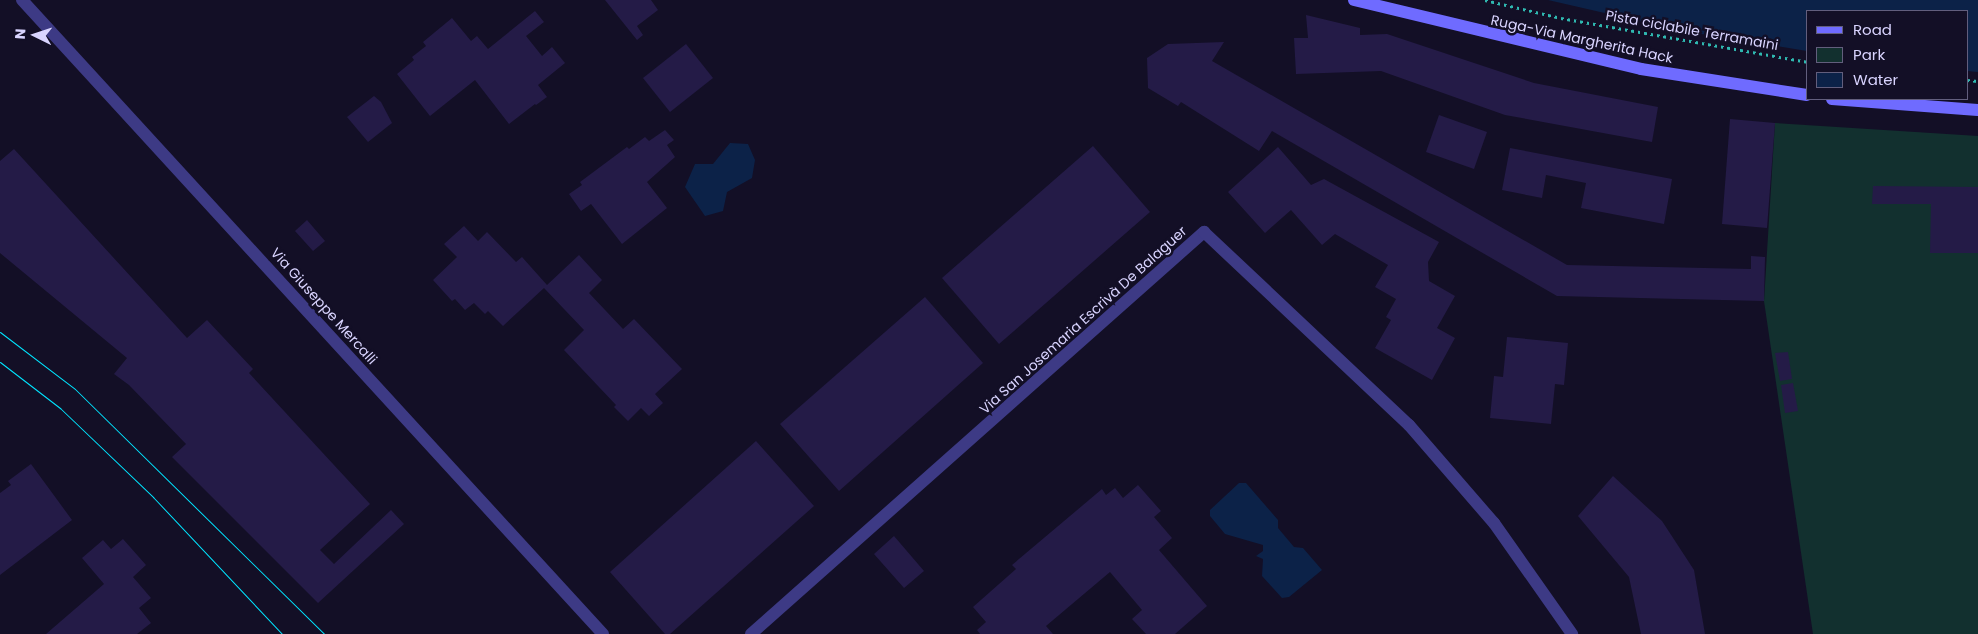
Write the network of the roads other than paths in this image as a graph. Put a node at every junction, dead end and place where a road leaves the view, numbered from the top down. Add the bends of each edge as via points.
1 (22, 0) edge
2 (1354, 0) edge
3 (1806, 95) edge
4 (1845, 100) edge
5 (1978, 110) edge
6 (603, 634) edge
7 (751, 634) edge
8 (1572, 634) edge

1 - 6 street, Via Giuseppe Mercalli
2 - 3 main road, Ruga-Via Margherita Hack via 1642,69
4 - 5 main road
7 - 8 street, Via San Josemaria Escrivà De Balaguer via 1204,232 1409,425 1494,523

